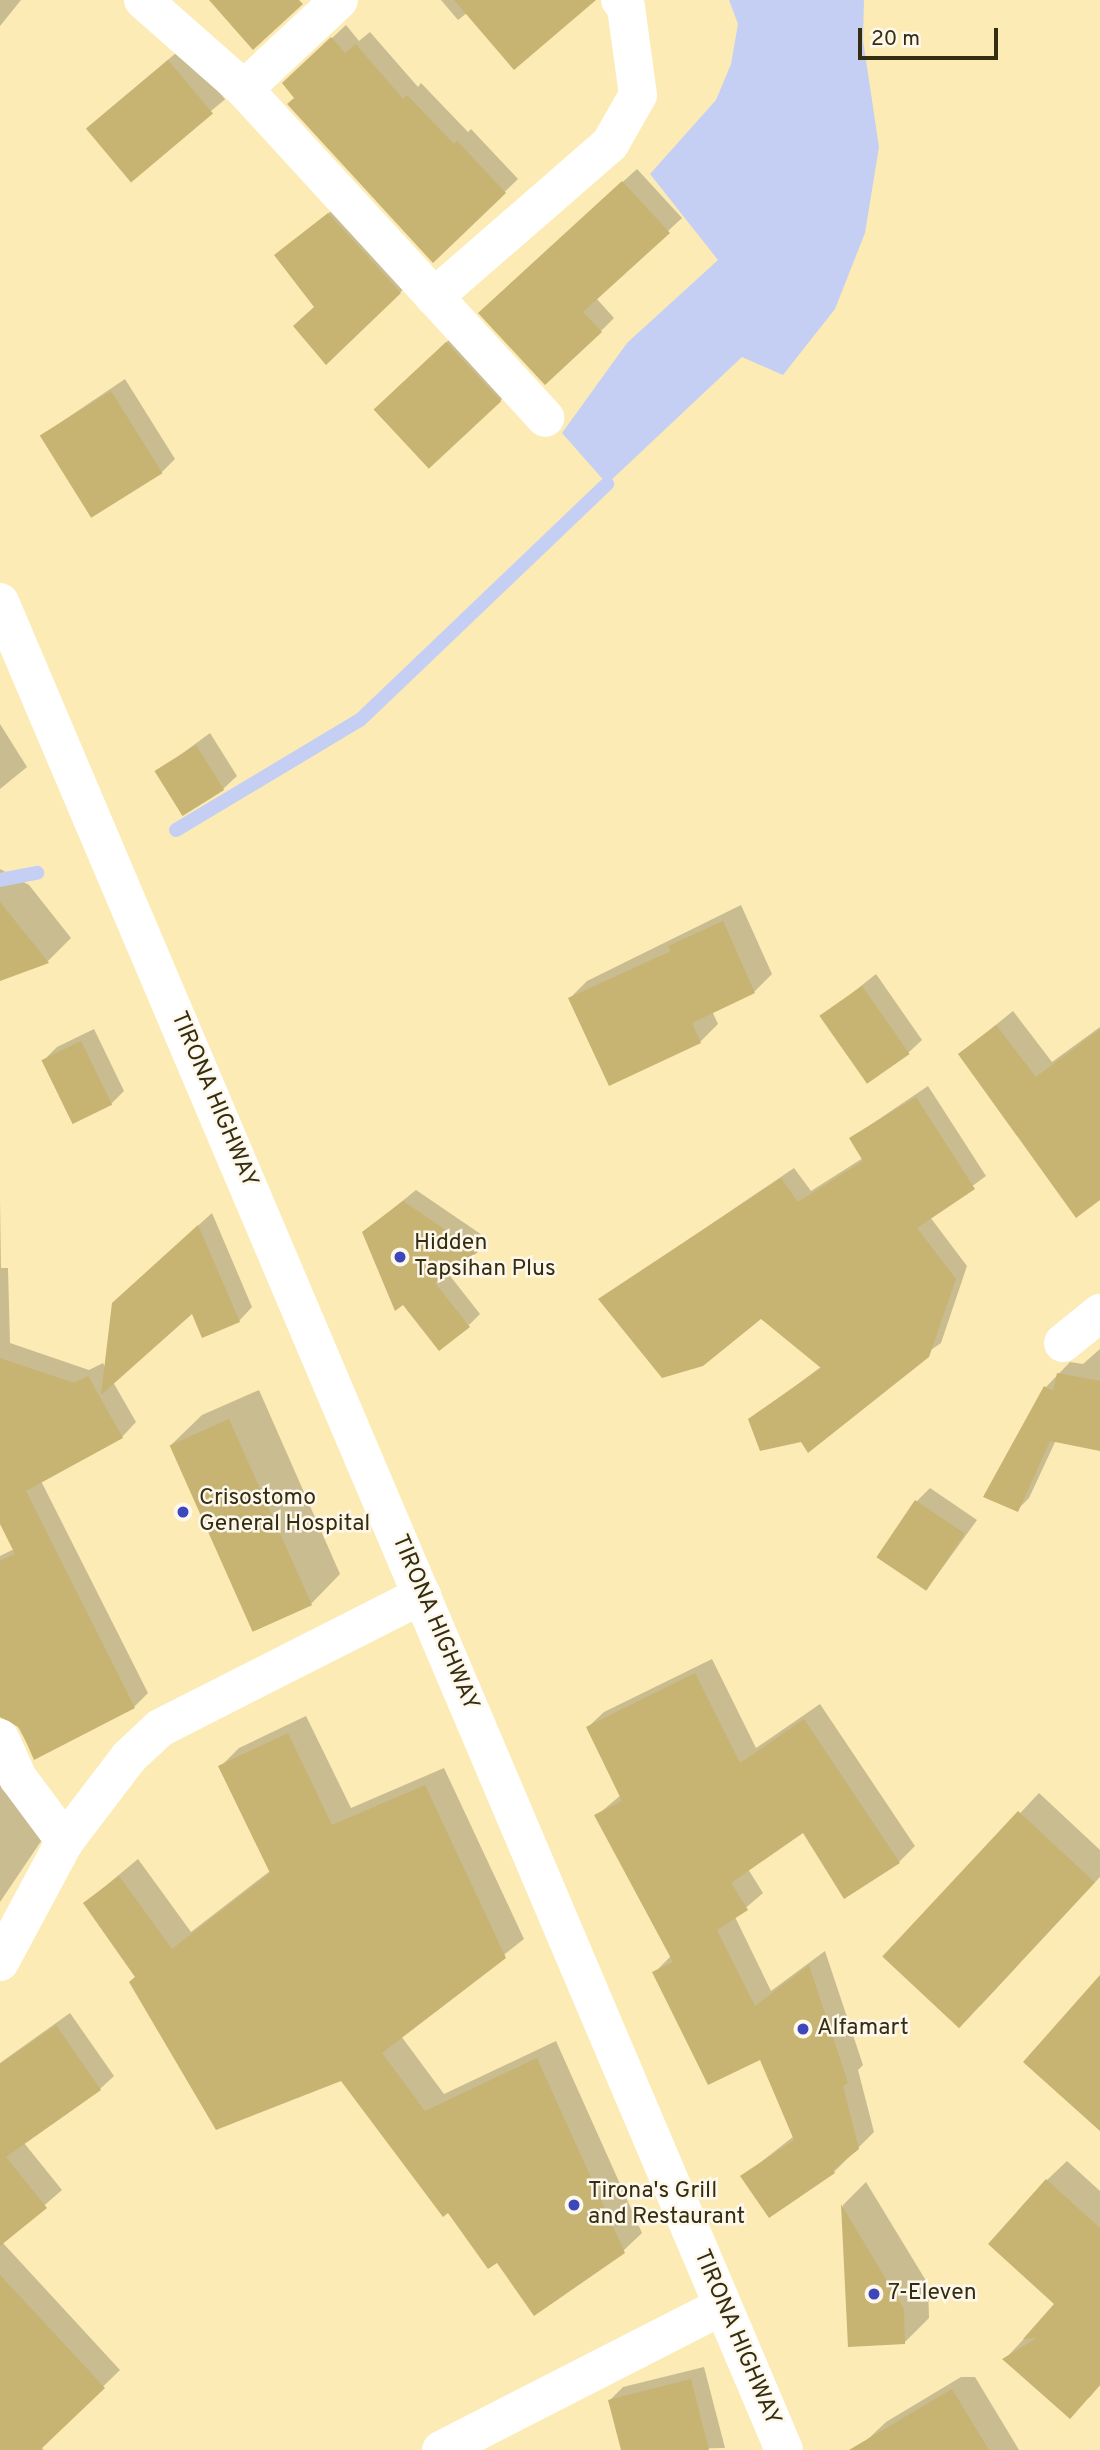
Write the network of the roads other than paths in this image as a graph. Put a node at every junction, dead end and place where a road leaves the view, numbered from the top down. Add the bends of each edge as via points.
1 (143, 0) edge
2 (339, 0) edge
3 (620, 0) edge
4 (244, 89) junction
5 (435, 297) junction
6 (545, 418) dead end
7 (0, 602) edge
8 (1100, 1313) edge
9 (1063, 1342) dead end
10 (422, 1595) junction
11 (0, 1738) edge
12 (65, 1841) junction
13 (0, 1962) edge
14 (722, 2306) junction
15 (441, 2450) edge
16 (784, 2450) edge

1 - 4 street
2 - 4 street
3 - 5 street via 626,7 638,95 610,144
4 - 5 street
5 - 6 street
7 - 10 street, TIRONA HIGHWAY
8 - 9 street
10 - 12 street via 160,1728 129,1757
10 - 14 street, TIRONA HIGHWAY
11 - 12 street via 18,1778
12 - 13 street
14 - 15 street
14 - 16 street, TIRONA HIGHWAY

